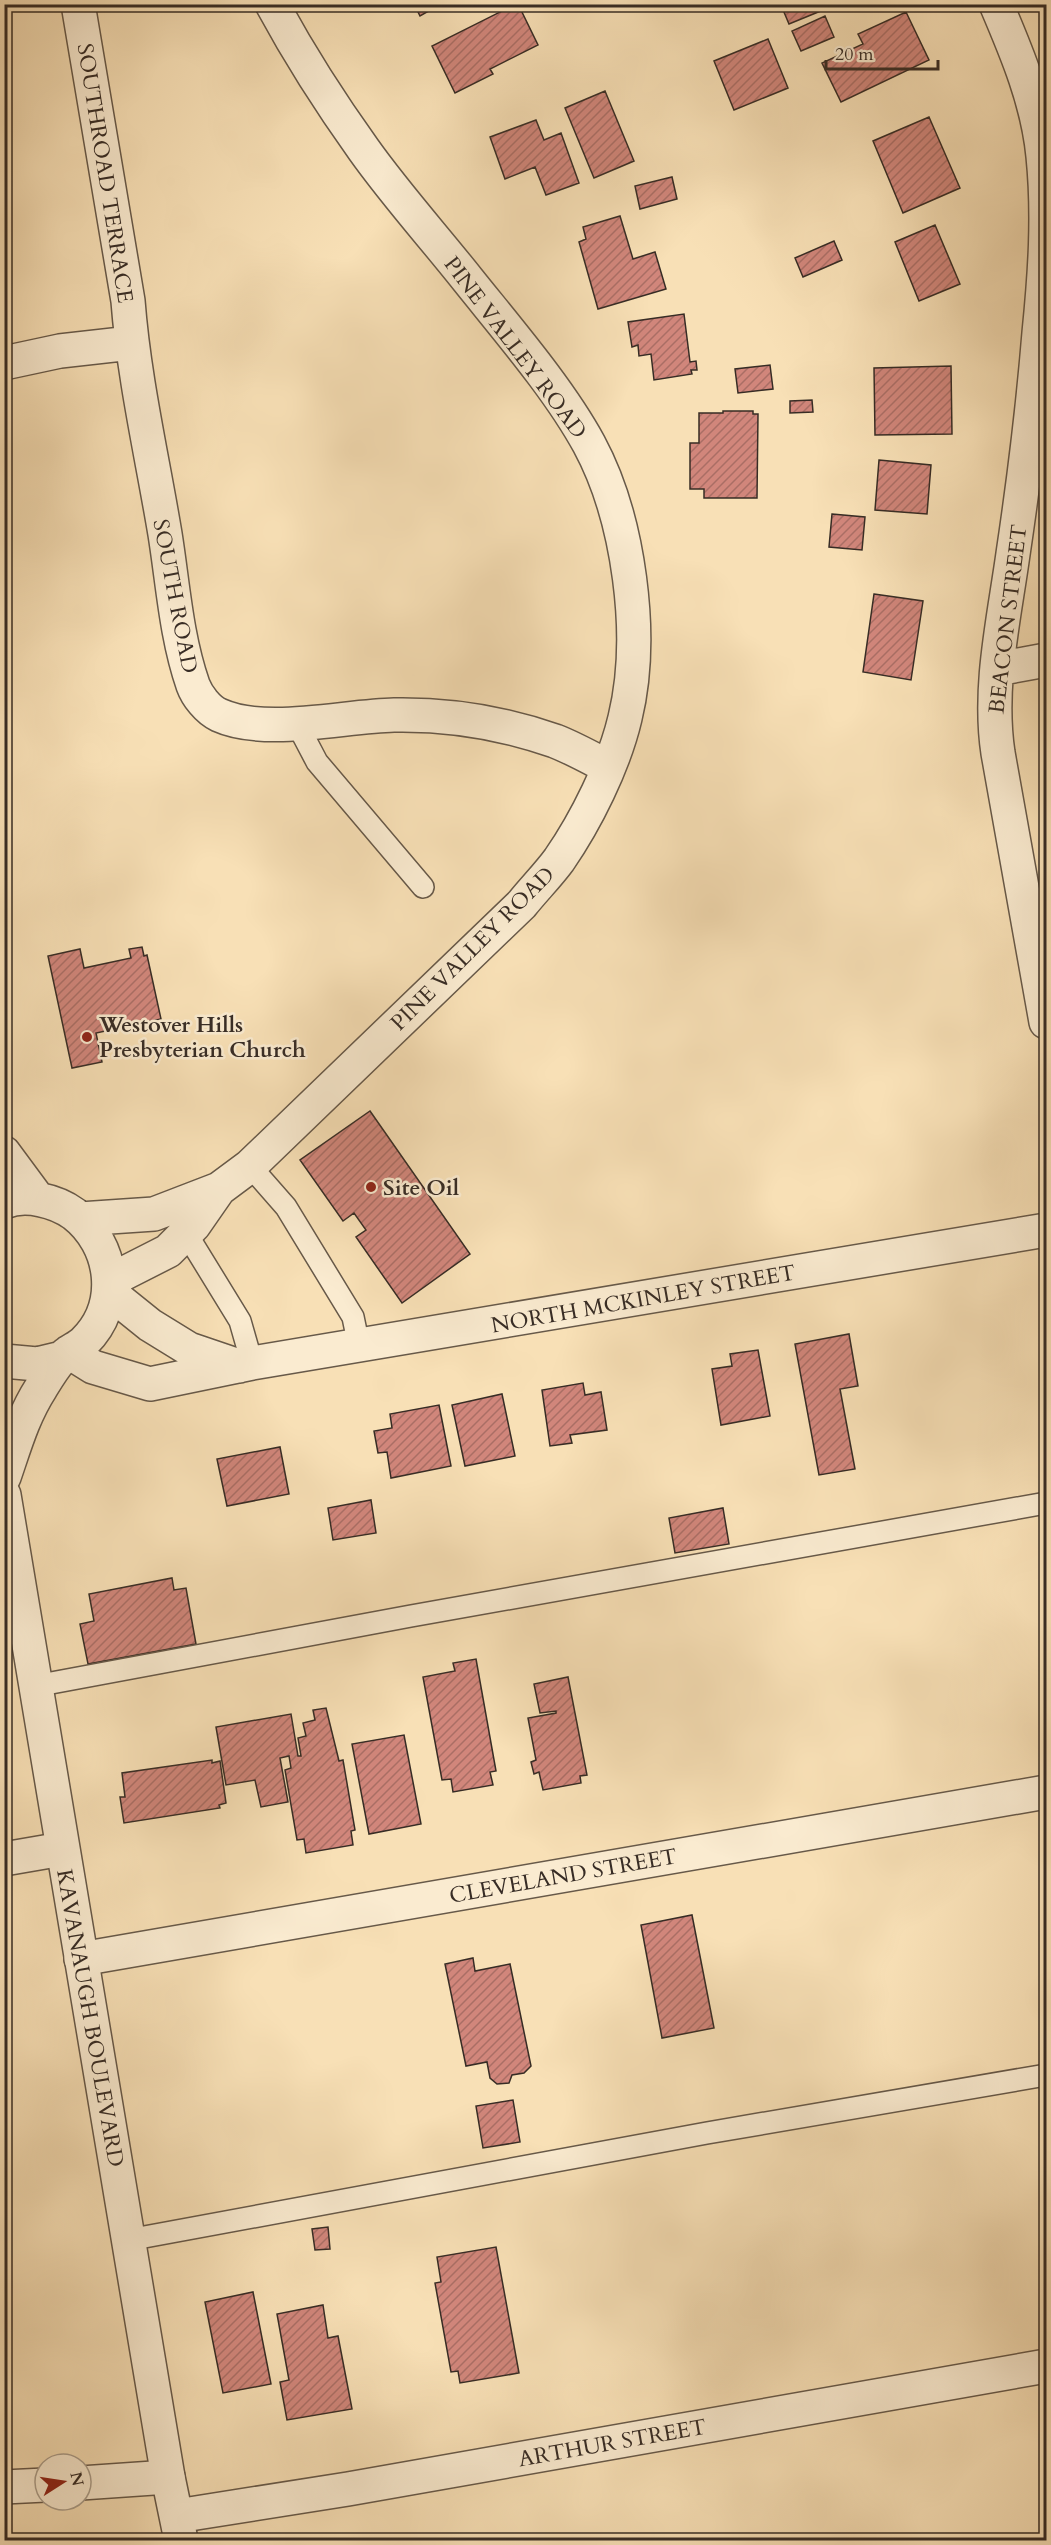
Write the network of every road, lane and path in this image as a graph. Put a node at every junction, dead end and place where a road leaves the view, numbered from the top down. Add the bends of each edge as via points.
1 (78, 4) edge
2 (272, 4) edge
3 (996, 4) edge
4 (131, 343) junction
5 (4, 363) edge
6 (1047, 660) edge
7 (997, 669) junction
8 (296, 722) junction
9 (608, 766) junction
10 (423, 887) dead end
11 (1047, 1022) edge
12 (4, 1153) edge
13 (250, 1166) junction
14 (219, 1189) junction
15 (38, 1198) junction
16 (4, 1202) edge
17 (80, 1219) junction
18 (1047, 1230) edge
19 (186, 1233) junction
20 (109, 1287) junction
21 (359, 1346) junction
22 (65, 1355) junction
23 (4, 1361) edge
24 (246, 1364) junction
25 (4, 1476) edge
26 (4, 1495) edge
27 (1047, 1503) edge
28 (35, 1686) junction
29 (1047, 1792) edge
30 (62, 1849) junction
31 (4, 1859) edge
32 (81, 1959) junction
33 (1047, 2075) edge
34 (128, 2240) junction
35 (1047, 2366) edge
36 (168, 2477) junction
37 (93, 2482) edge
38 (33, 2486) edge
39 (4, 2487) edge
40 (179, 2528) edge

1 - 4 street, SOUTHROAD TERRACE via 126,289
2 - 9 street, PINE VALLEY ROAD via 365,152 503,323 589,444 611,495 623,537 632,604 632,662 625,718
3 - 7 street, BEACON STREET via 1032,99 1043,155 1046,234 1030,438
4 - 5 street via 60,351
4 - 8 street, SOUTH ROAD via 165,533 177,627 193,686 216,714 232,720
6 - 7 street
7 - 11 street, BEACON STREET via 994,731
8 - 9 street, SOUTH ROAD via 394,715 453,717 556,742
8 - 10 lane via 317,762
9 - 13 street, PINE VALLEY ROAD via 587,812 558,860 522,904
12 - 15 street
13 - 14 street, PINE VALLEY ROAD
13 - 21 lane via 286,1207 353,1317
14 - 17 street via 154,1214
14 - 19 street
15 - 16 street
15 - 17 street via 65,1208
17 - 20 street via 101,1245 109,1270
18 - 21 street, NORTH MCKINLEY STREET
19 - 20 street via 168,1251
19 - 24 lane via 240,1321
20 - 22 street via 99,1322 84,1342
20 - 24 street via 150,1325 189,1349
21 - 24 street, NORTH MCKINLEY STREET
22 - 23 street via 37,1364
22 - 24 street, NORTH MCKINLEY STREET via 150,1384
22 - 25 street via 21,1422
26 - 28 street, KAVANAUGH BOULEVARD
27 - 28 lane
28 - 30 street, KAVANAUGH BOULEVARD
29 - 32 street, CLEVELAND STREET
30 - 31 street
30 - 32 street, KAVANAUGH BOULEVARD
32 - 34 street, KAVANAUGH BOULEVARD
33 - 34 lane
34 - 36 street, KAVANAUGH BOULEVARD
35 - 40 street, ARTHUR STREET via 348,2489
36 - 37 street
36 - 40 street, KAVANAUGH BOULEVARD
38 - 39 street

